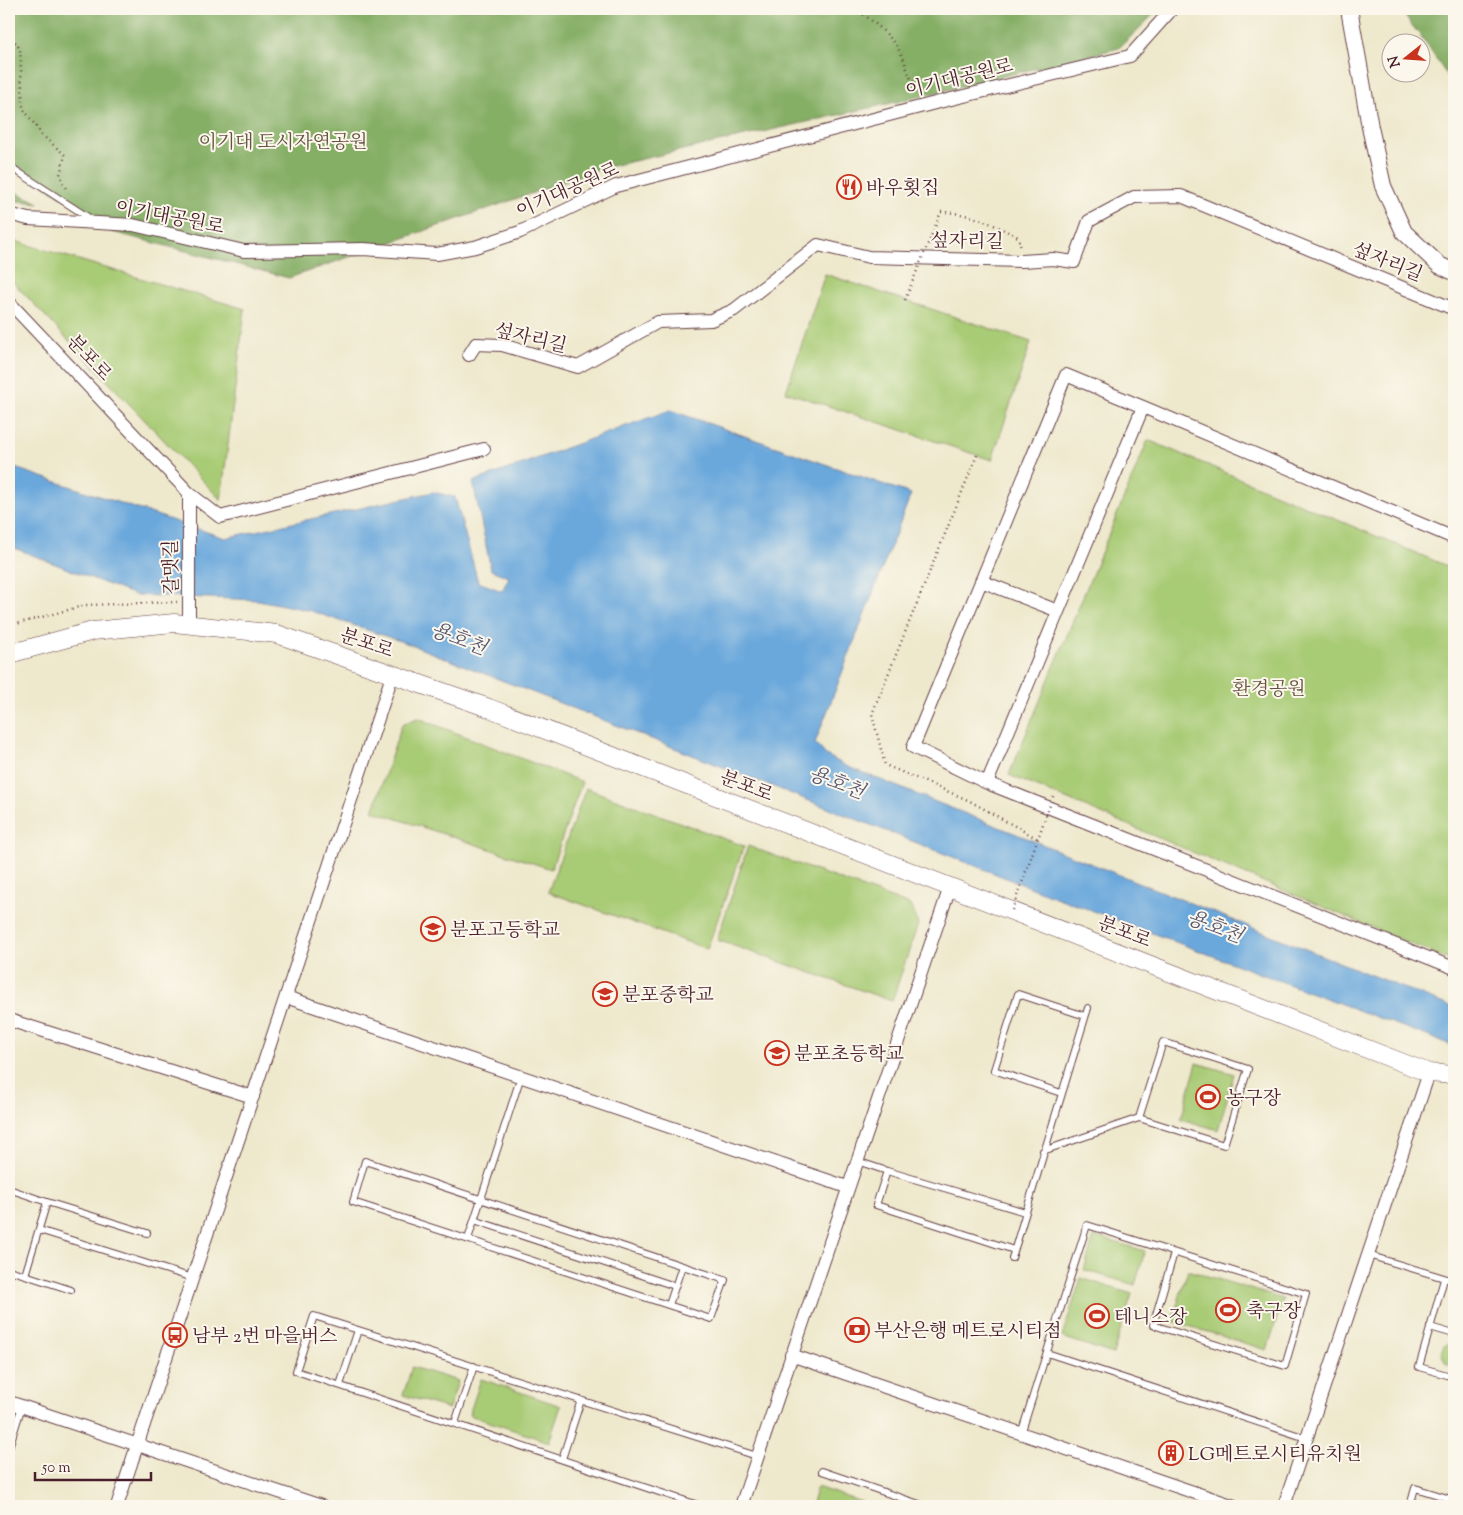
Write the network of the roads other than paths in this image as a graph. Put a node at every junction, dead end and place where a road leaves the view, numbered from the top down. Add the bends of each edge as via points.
1 (1172, 9) edge
2 (1349, 9) edge
3 (9, 166) edge
4 (9, 214) edge
5 (96, 222) junction
6 (1454, 272) edge
7 (9, 302) edge
8 (1454, 309) edge
9 (470, 355) dead end
10 (1143, 406) junction
11 (484, 449) dead end
12 (189, 493) junction
13 (1454, 538) edge
14 (982, 581) junction
15 (1058, 611) junction
16 (189, 623) junction
17 (9, 654) edge
18 (393, 673) junction
19 (987, 783) junction
20 (950, 887) junction
21 (1454, 968) edge
22 (286, 997) junction
23 (1088, 1008) dead end
24 (1085, 1016) junction
25 (9, 1020) edge
26 (1429, 1073) junction
27 (1454, 1075) edge
28 (521, 1076) junction
29 (1061, 1094) junction
30 (253, 1097) junction
31 (1139, 1118) junction
32 (1043, 1151) junction
33 (856, 1160) junction
34 (888, 1171) junction
35 (847, 1187) junction
36 (9, 1190) edge
37 (481, 1199) junction
38 (48, 1202) junction
39 (1025, 1212) junction
40 (474, 1220) junction
41 (39, 1230) junction
42 (147, 1233) dead end
43 (468, 1239) junction
44 (1014, 1250) junction
45 (1174, 1252) junction
46 (1367, 1254) junction
47 (1012, 1258) dead end
48 (682, 1266) junction
49 (9, 1270) edge
50 (1454, 1272) edge
51 (25, 1275) junction
52 (193, 1278) junction
53 (1444, 1278) junction
54 (1453, 1281) edge
55 (675, 1286) junction
56 (71, 1290) dead end
57 (669, 1305) junction
58 (1430, 1326) junction
59 (358, 1330) junction
60 (1454, 1334) edge
61 (1047, 1353) junction
62 (791, 1355) junction
63 (474, 1366) junction
64 (1454, 1377) edge
65 (340, 1386) junction
66 (581, 1400) junction
67 (9, 1402) edge
68 (22, 1406) junction
69 (455, 1424) junction
70 (1020, 1435) junction
71 (1306, 1438) junction
72 (138, 1445) junction
73 (9, 1447) edge
74 (757, 1456) junction
75 (562, 1459) junction
76 (822, 1471) dead end
77 (1454, 1500) edge
78 (117, 1506) edge
79 (321, 1506) edge
80 (701, 1506) edge
81 (741, 1506) edge
82 (925, 1506) edge
83 (1234, 1506) edge
84 (1284, 1506) edge
85 (1410, 1506) edge

1 - 5 street, 이기대공원로 via 1130,56 616,186 520,232 475,247 437,254 364,249 244,251 133,225
2 - 6 street via 1383,186 1404,232 1439,266
3 - 5 lane
4 - 5 street, 이기대공원로 via 28,219
7 - 12 street, 분포로
8 - 9 street, 섶자리길 via 1180,196 1134,197 1088,222 1074,262 869,257 818,245 734,310 711,320 658,322 578,367 502,345 476,344
10 - 13 street
10 - 14 street via 1066,375
10 - 15 street
11 - 12 street, 분포로 via 220,517
12 - 16 street, 갈맷길
14 - 15 street
14 - 19 street via 913,747
15 - 19 street
16 - 17 main road, 분포로 via 93,631
16 - 18 main road, 분포로 via 278,634
18 - 20 main road, 분포로 via 499,711
18 - 22 street
19 - 21 street
20 - 26 main road, 분포로
20 - 33 street
22 - 28 street
22 - 30 street
23 - 24 lane
24 - 29 lane
24 - 29 lane via 1018,994 994,1070
25 - 30 street
26 - 27 main road, 분포로
26 - 46 street
28 - 35 street
28 - 37 lane
29 - 32 lane
30 - 52 street
31 - 31 lane via 1163,1042 1248,1069 1224,1145
31 - 32 lane
32 - 39 lane
33 - 34 lane
33 - 35 street
34 - 39 lane
34 - 44 lane via 876,1205
35 - 62 street
36 - 38 lane
37 - 40 lane
37 - 43 lane via 365,1161 353,1202
37 - 48 lane
38 - 41 lane
38 - 42 lane
39 - 44 lane
40 - 43 lane
40 - 55 lane
41 - 51 lane
41 - 52 lane
43 - 57 lane
44 - 47 lane
45 - 45 lane via 1306,1294 1285,1366 1153,1325
45 - 61 lane via 1087,1225
46 - 53 lane
46 - 71 street
48 - 55 lane
48 - 57 lane via 725,1280 711,1319
49 - 51 lane
50 - 54 lane
51 - 56 lane
52 - 72 street
53 - 54 lane
53 - 58 lane
55 - 57 lane
58 - 60 lane
58 - 64 lane via 1419,1367
59 - 63 lane
59 - 65 lane
59 - 65 lane via 314,1316 296,1371
61 - 70 lane
61 - 71 lane
62 - 70 street
62 - 74 street
63 - 66 lane
63 - 69 lane
65 - 69 lane
66 - 74 lane
66 - 75 lane
67 - 68 street
68 - 72 street
68 - 73 lane
69 - 75 lane
70 - 83 street
71 - 84 street
72 - 78 street
72 - 79 street
74 - 81 street
75 - 80 lane
76 - 82 lane
77 - 85 lane via 1415,1488

